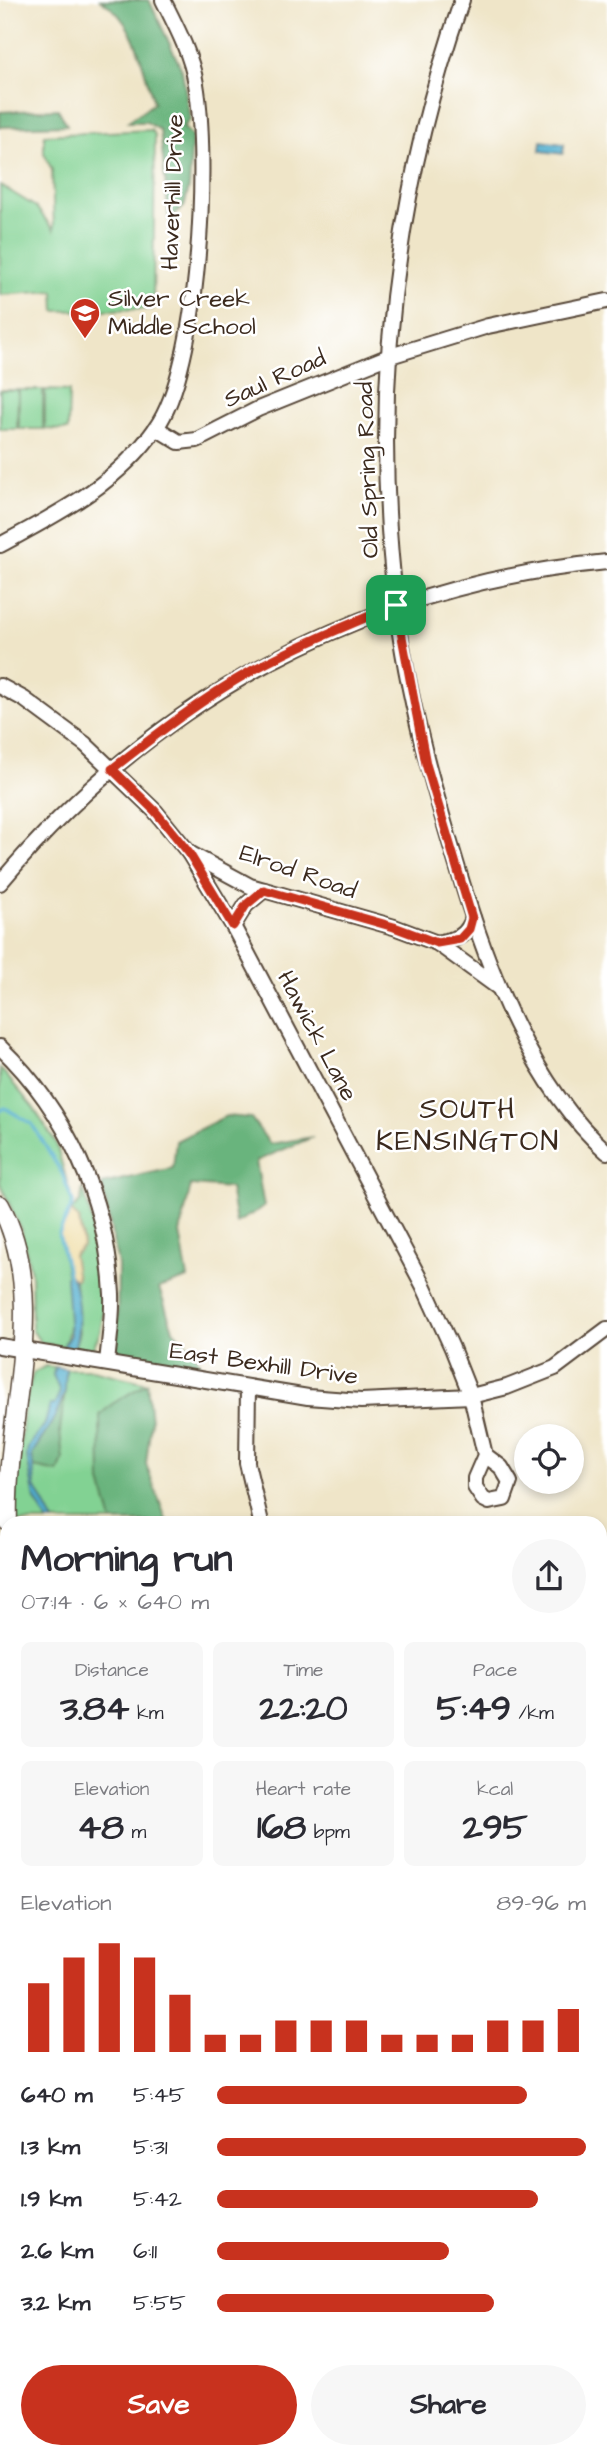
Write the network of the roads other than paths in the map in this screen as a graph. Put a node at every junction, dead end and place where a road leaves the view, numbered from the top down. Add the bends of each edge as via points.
1 (163, 0) edge
2 (462, 0) edge
3 (607, 301) edge
4 (387, 357) junction
5 (156, 428) junction
6 (0, 545) edge
7 (607, 562) edge
8 (396, 605) junction
9 (0, 685) edge
10 (112, 769) junction
11 (189, 853) junction
12 (0, 883) edge
13 (264, 890) junction
14 (472, 918) junction
15 (233, 926) junction
16 (437, 943) junction
17 (500, 989) junction
18 (0, 1047) edge
19 (607, 1152) edge
20 (0, 1205) edge
21 (607, 1329) edge
22 (0, 1346) edge
23 (21, 1351) junction
24 (107, 1363) junction
25 (247, 1388) junction
26 (471, 1396) junction
27 (485, 1455) dead end
28 (8, 1516) edge
29 (260, 1516) edge

1 - 5 street, Haverhill Drive via 196,80 202,127 189,334 177,385
2 - 4 street, Old Spring Road via 413,170
3 - 4 street, Saul Road via 488,326
4 - 5 street, Saul Road via 268,405 197,440 179,442
4 - 8 street, Old Spring Road via 387,463
5 - 6 street via 105,484
7 - 8 street via 501,578
8 - 10 street via 252,671
8 - 14 street, Old Spring Road via 426,764
9 - 10 street, Elrod Road via 85,744
10 - 11 street, Elrod Road
10 - 12 street via 35,842
11 - 13 street, Elrod Road
11 - 15 street, Hawick Lane
13 - 15 street via 246,905
13 - 16 street, Elrod Road
14 - 16 street via 460,939
14 - 17 street, Old Spring Road
15 - 26 street, Hawick Lane via 424,1287
16 - 17 street, Elrod Road
17 - 19 street, Old Spring Road via 547,1079
18 - 24 street via 41,1092 80,1158 105,1236 112,1296
20 - 23 street via 20,1260 25,1313
21 - 26 street, East Bexhill Drive via 555,1368
22 - 23 street, East Bexhill Drive
23 - 24 street, East Bexhill Drive
23 - 28 street via 8,1467
24 - 25 street, East Bexhill Drive
25 - 26 street, East Bexhill Drive via 361,1401
25 - 29 street via 247,1463
26 - 27 street, Hawick Lane

